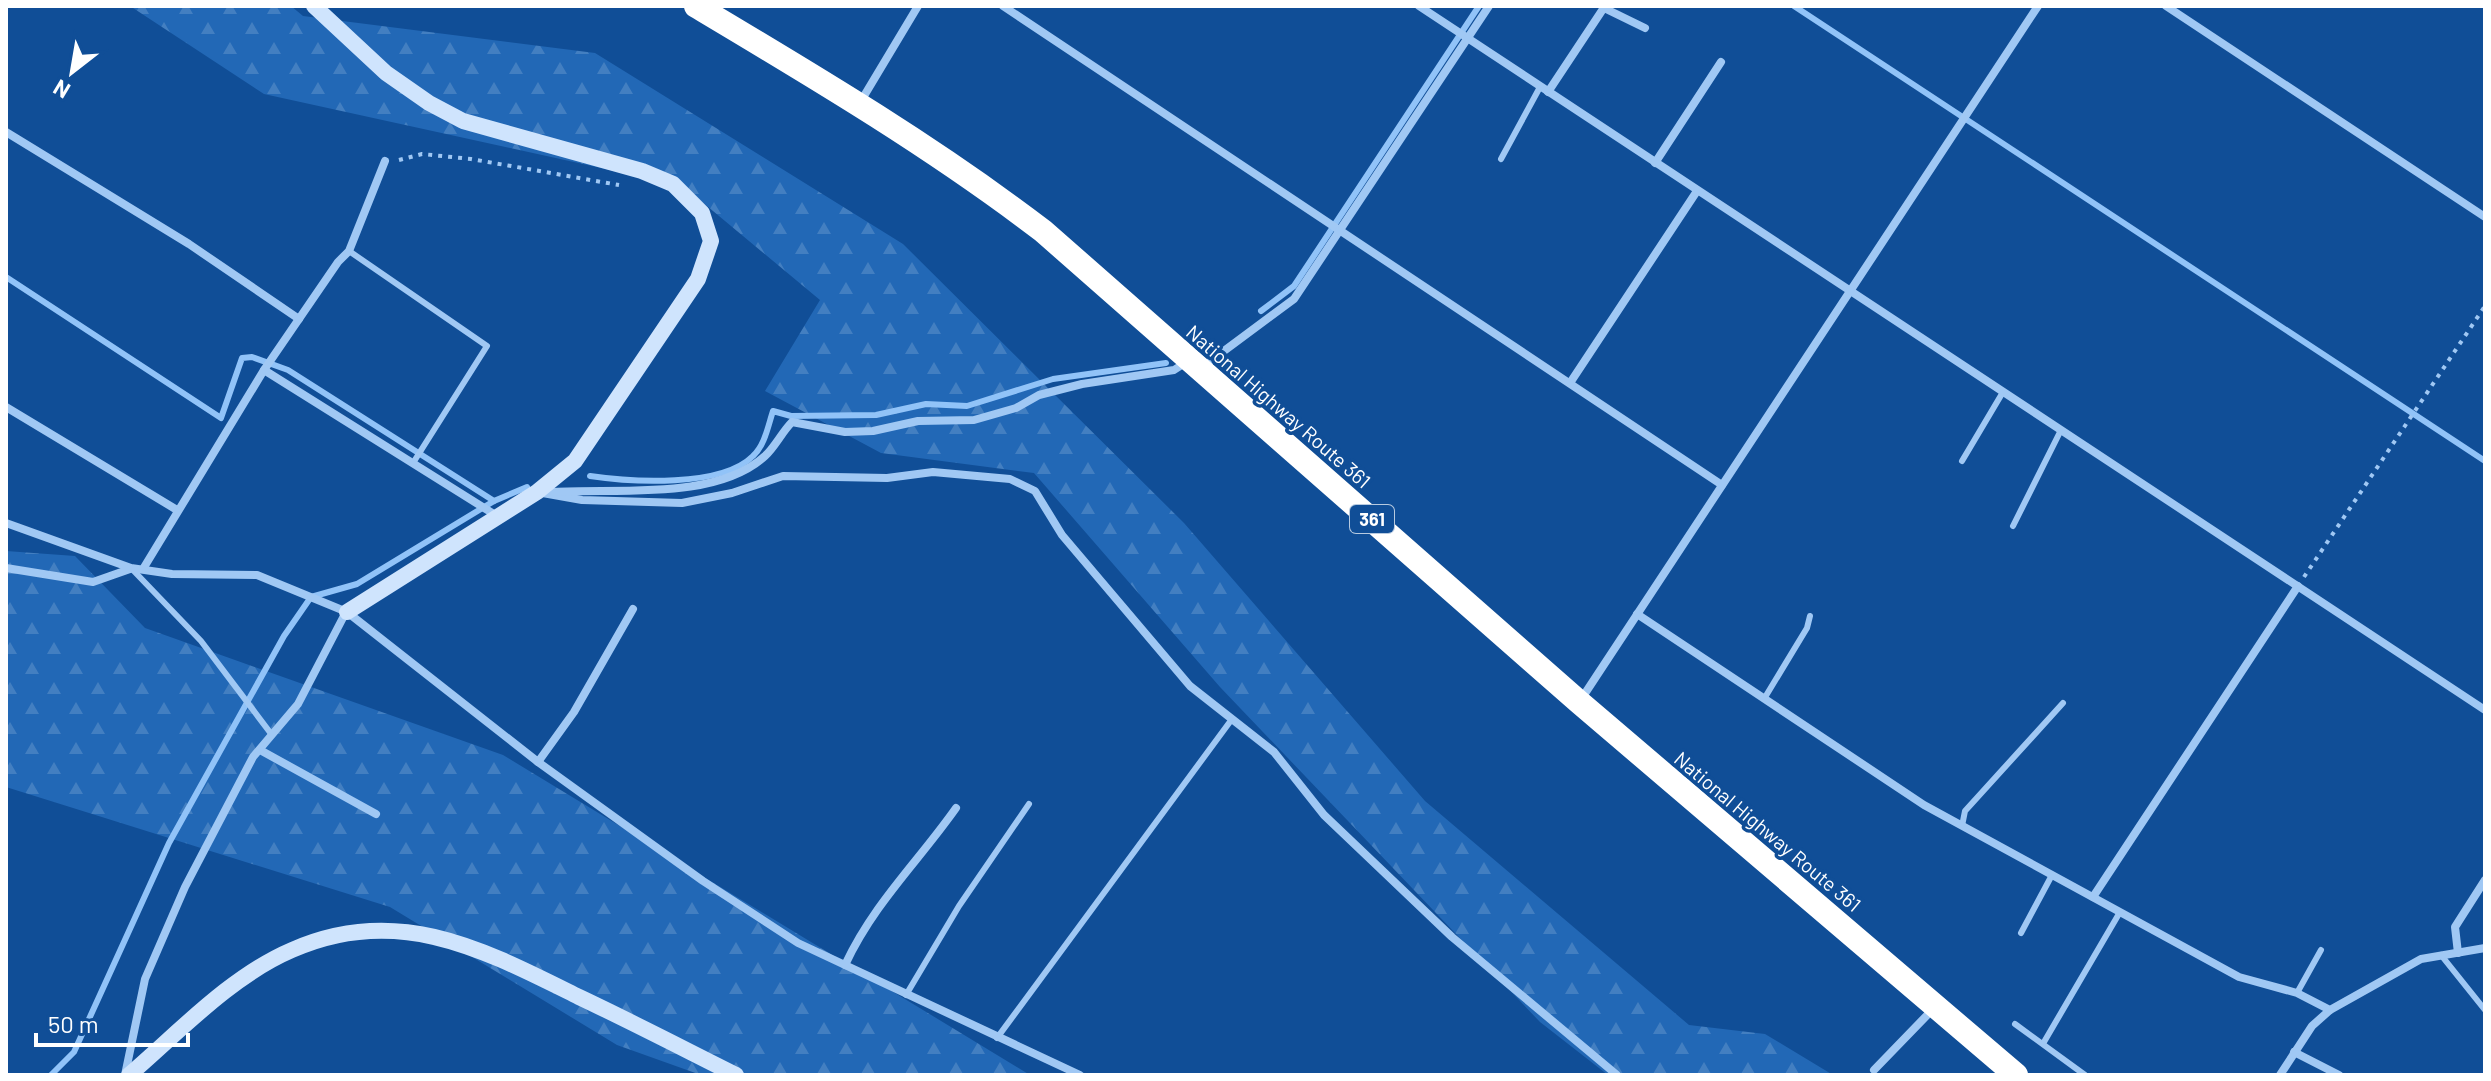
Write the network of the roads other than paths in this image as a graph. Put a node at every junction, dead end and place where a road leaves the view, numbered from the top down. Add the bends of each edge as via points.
1 (314, 6) edge
2 (696, 6) edge
3 (918, 6) edge
4 (1003, 6) edge
5 (1419, 6) edge
6 (1489, 6) edge
7 (2038, 6) edge
8 (2166, 6) edge
9 (1605, 7) edge
10 (1645, 28) dead end
11 (1463, 35) junction
12 (1721, 62) dead end
13 (1544, 90) junction
14 (860, 103) junction
15 (6, 132) edge
16 (1501, 159) dead end
17 (385, 161) dead end
18 (1655, 163) junction
19 (1697, 191) junction
20 (2485, 217) edge
21 (1336, 228) junction
22 (349, 251) junction
23 (1849, 291) junction
24 (299, 319) junction
25 (1194, 365) junction
26 (264, 370) junction
27 (1570, 383) junction
28 (2003, 392) junction
29 (6, 407) edge
30 (2061, 430) junction
31 (1962, 461) dead end
32 (413, 463) junction
33 (1722, 485) junction
34 (537, 492) junction
35 (177, 510) junction
36 (498, 516) junction
37 (6, 523) edge
38 (2013, 526) dead end
39 (6, 568) edge
40 (131, 568) junction
41 (143, 569) junction
42 (2298, 586) junction
43 (633, 609) dead end
44 (347, 612) junction
45 (1637, 614) junction
46 (1810, 616) dead end
47 (1764, 699) junction
48 (1579, 702) junction
49 (2063, 703) dead end
50 (2485, 710) edge
51 (1232, 719) junction
52 (272, 735) junction
53 (260, 750) junction
54 (538, 762) junction
55 (1029, 804) dead end
56 (956, 808) dead end
57 (376, 814) dead end
58 (1962, 826) junction
59 (2052, 875) junction
60 (2485, 880) edge
61 (2093, 897) junction
62 (2120, 912) junction
63 (2021, 933) dead end
64 (2485, 948) edge
65 (2321, 950) dead end
66 (2458, 953) junction
67 (2441, 955) junction
68 (845, 965) junction
69 (2297, 993) junction
70 (906, 995) junction
71 (1936, 1006) junction
72 (2330, 1010) junction
73 (2485, 1010) edge
74 (2015, 1024) dead end
75 (997, 1038) junction
76 (2044, 1042) junction
77 (2294, 1052) junction
78 (1874, 1070) dead end
79 (127, 1075) edge
80 (736, 1075) edge
81 (1080, 1075) edge
82 (1617, 1075) edge
83 (2016, 1075) edge
84 (2085, 1075) edge
85 (2280, 1075) edge
86 (2339, 1075) edge

1 - 34 street via 386,73 429,103 492,131 642,171 673,184 702,213 711,241 698,279 575,461
2 - 14 highway, National Highway Route 361 / 361
3 - 14 street
4 - 21 street
5 - 11 street
6 - 11 street
7 - 23 street
8 - 20 street
9 - 10 street
9 - 13 street
11 - 13 street
11 - 21 street
12 - 18 street
13 - 16 lane
13 - 18 street
14 - 25 highway, National Highway Route 361 / 361 via 966,172 1043,231
15 - 24 street via 189,244
17 - 22 street
18 - 19 street
19 - 23 street
19 - 27 street
21 - 25 street via 1294,299
21 - 27 street
22 - 24 street
22 - 32 lane via 487,346
23 - 28 street
23 - 33 street
24 - 26 street
25 - 34 street via 1082,384 974,420 918,421 845,432 792,422 766,456 735,477 676,489
25 - 48 highway, National Highway Route 361 / 361
26 - 32 street
26 - 35 street
27 - 33 street
28 - 30 street
28 - 31 lane
29 - 35 street
30 - 38 lane
30 - 42 street
32 - 36 street
33 - 45 street
34 - 36 street
34 - 51 street via 582,500 682,503 783,476 887,478 933,472 1010,479 1035,491 1062,535 1190,686
35 - 41 street
36 - 44 street
37 - 40 street
39 - 40 street via 93,582
40 - 41 street
40 - 52 lane via 201,641
41 - 44 street via 257,575
42 - 50 street
42 - 61 street
43 - 54 street via 574,712
44 - 52 street via 298,704
44 - 54 street
45 - 47 street
45 - 48 street
46 - 47 lane
47 - 58 street
48 - 71 highway, National Highway Route 361 / 361
49 - 58 lane via 1965,811
51 - 75 lane
51 - 82 street via 1274,752 1324,815 1442,927
52 - 53 street
53 - 57 street
53 - 79 street via 185,887 145,979
54 - 68 street via 714,889 798,943
55 - 70 lane
56 - 68 street via 921,857 888,890
58 - 59 street
59 - 61 street
59 - 63 lane
60 - 66 street via 2455,927
61 - 62 street
62 - 69 street via 2239,977
62 - 76 lane
64 - 66 street
65 - 69 lane
66 - 67 street
67 - 72 street via 2421,959
67 - 73 lane
68 - 70 street
69 - 72 street
70 - 75 street
71 - 78 street
71 - 83 highway, National Highway Route 361 / 361
72 - 77 street
74 - 76 lane
75 - 81 street
76 - 84 lane
77 - 85 street
77 - 86 street
79 - 80 street via 229,989 290,951 334,935 378,930 431,934 483,950

